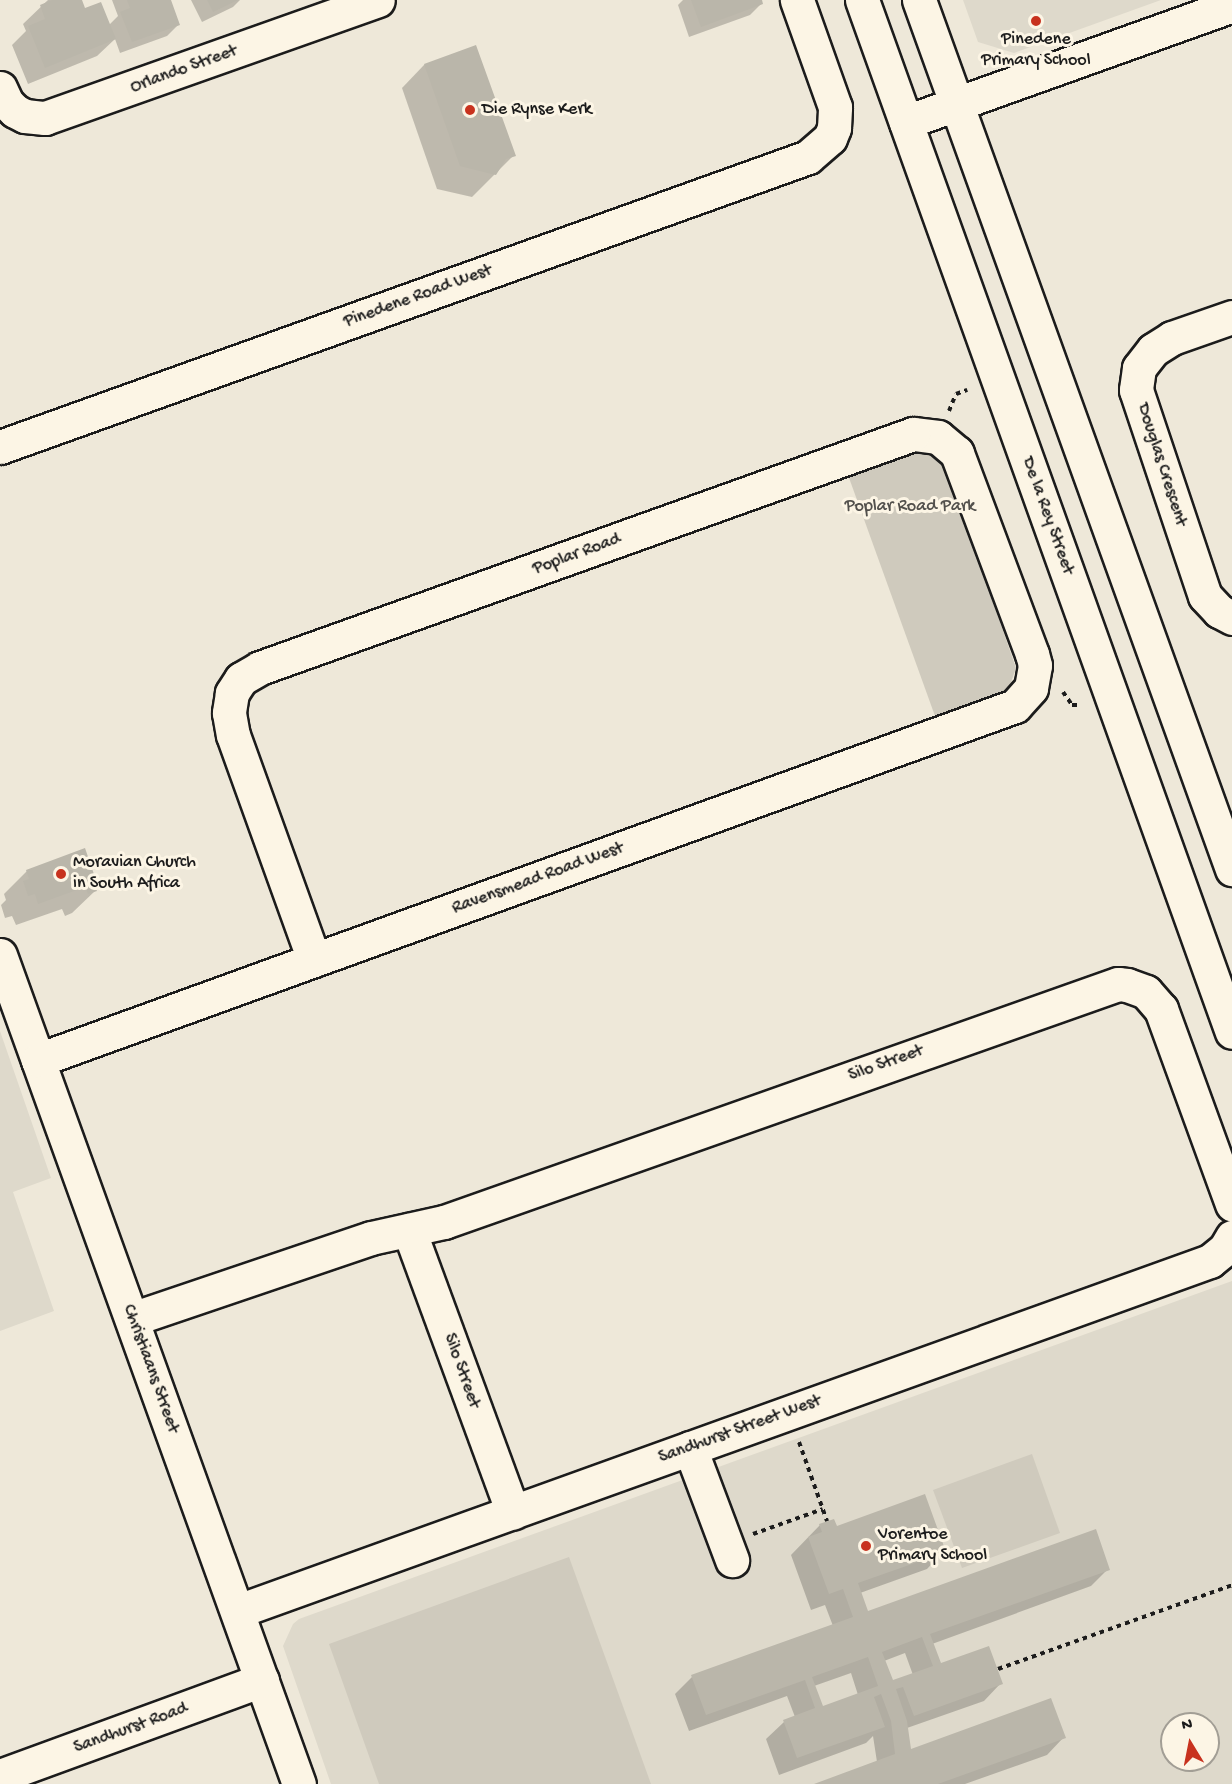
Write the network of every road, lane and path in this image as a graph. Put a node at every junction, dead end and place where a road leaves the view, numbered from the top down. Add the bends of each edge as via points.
1 (378, 0) edge
2 (797, 0) edge
3 (862, 0) edge
4 (919, 0) edge
5 (1232, 5) edge
6 (0, 88) edge
7 (955, 104) junction
8 (906, 122) junction
9 (1232, 317) edge
10 (967, 390) dead end
11 (948, 413) dead end
12 (0, 447) edge
13 (1232, 618) edge
14 (1031, 688) joint
15 (1232, 868) edge
16 (0, 955) edge
17 (314, 960) junction
18 (1232, 1032) edge
19 (38, 1060) junction
20 (1232, 1204) edge
21 (409, 1230) junction
22 (1232, 1237) edge
23 (132, 1319) junction
24 (797, 1438) dead end
25 (690, 1448) junction
26 (823, 1509) junction
27 (513, 1512) junction
28 (827, 1521) dead end
29 (729, 1552) joint
30 (1232, 1585) edge
31 (238, 1611) junction
32 (998, 1670) dead end
33 (262, 1680) junction
34 (0, 1776) edge
35 (299, 1784) edge

1 - 6 street, Orlando Street via 45,118 15,111
2 - 12 street, Pinedene Road West via 836,118 830,138 808,158
3 - 8 street, De la Rey Street
4 - 7 street
5 - 7 street
7 - 8 street
7 - 15 street
8 - 18 street, De la Rey Street
9 - 13 street, Douglas Crescent via 1172,338 1153,350 1139,368 1136,390 1205,596
10 - 11 path via 956,394
14 - 17 street, Ravensmead Road West via 1004,712
14 - 17 street, Poplar Road via 1035,665 1032,654 957,453 938,437 913,434 260,668 242,680 232,693 229,713 233,735
16 - 19 street, Christiaans Street
17 - 19 street, Ravensmead Road West
19 - 23 street, Christiaans Street
20 - 21 street, Silo Street via 1161,1009 1146,992 1118,984 444,1222
21 - 23 street, Silo Street via 371,1238
21 - 27 street, Silo Street
22 - 25 street, Sandhurst Street West via 1210,1261
23 - 31 street, Christiaans Street
24 - 26 path
25 - 27 street, Sandhurst Street West
25 - 29 street
26 - 28 path
26 - 29 path
27 - 31 street, Sandhurst Street West
30 - 32 path
31 - 33 street, Christiaans Street
33 - 34 street, Sandhurst Road
33 - 35 street, Christiaans Street

